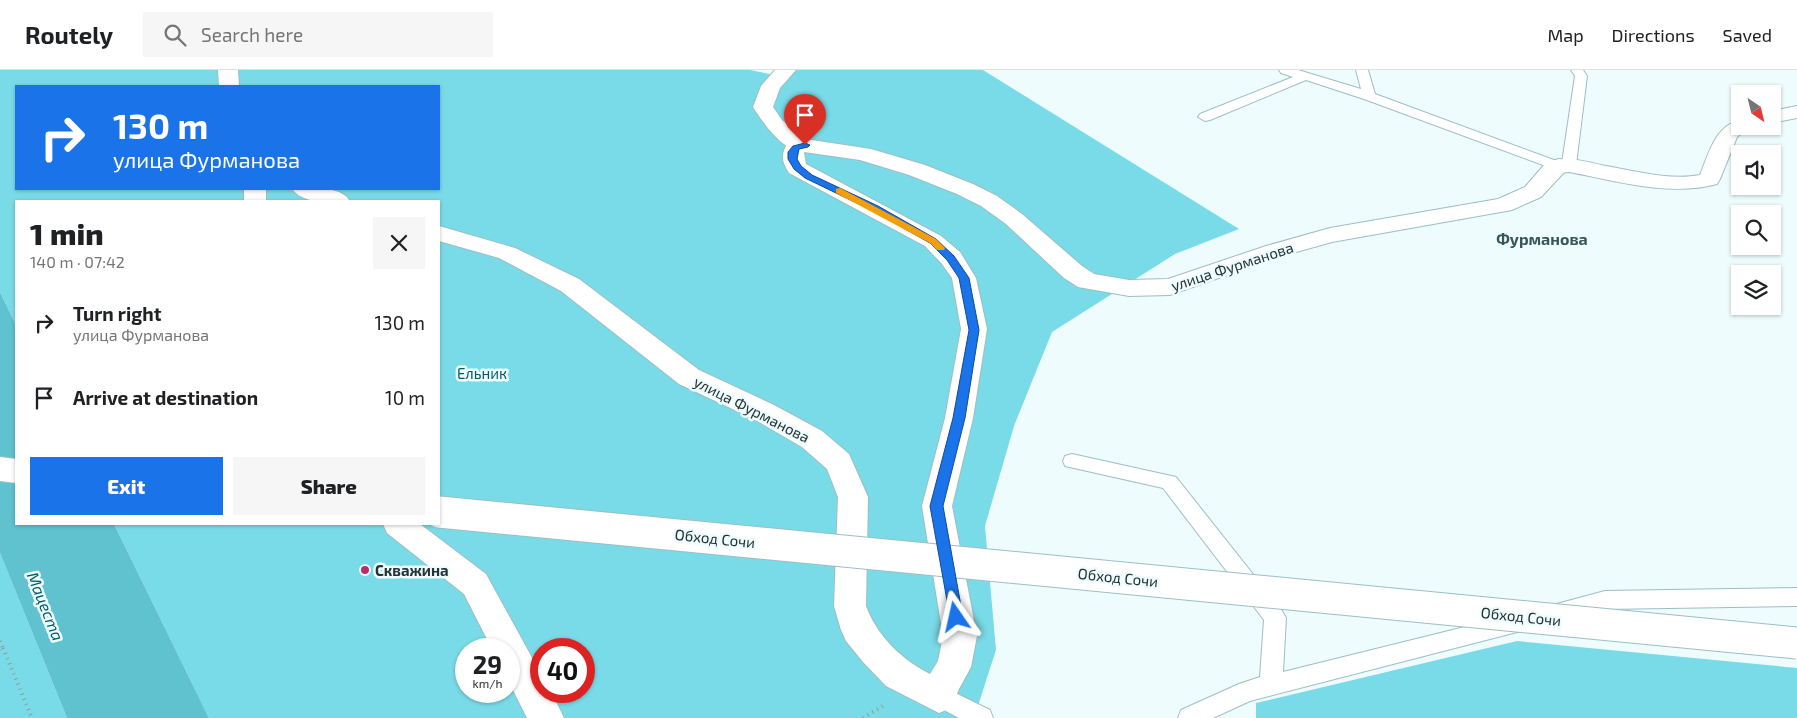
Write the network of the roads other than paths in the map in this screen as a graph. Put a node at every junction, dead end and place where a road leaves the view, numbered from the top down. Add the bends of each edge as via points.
1 (228, 70) edge
2 (786, 70) edge
3 (1285, 70) edge
4 (1362, 70) edge
5 (1578, 70) edge
6 (1303, 77) junction
7 (229, 85) edge
8 (1369, 96) junction
9 (1797, 112) edge
10 (1781, 115) edge
11 (1205, 117) dead end
12 (1731, 132) edge
13 (800, 146) junction
14 (1564, 165) junction
15 (306, 190) edge
16 (336, 200) edge
17 (440, 233) edge
18 (1072, 461) dead end
19 (0, 470) edge
20 (15, 471) edge
21 (440, 512) edge
22 (399, 525) edge
23 (1797, 597) edge
24 (1797, 643) edge
25 (1272, 684) junction
26 (939, 696) junction
27 (546, 718) edge
28 (982, 718) edge
29 (1189, 718) edge

1 - 7 main road
2 - 13 main road via 771,86 763,107 774,124
3 - 6 lane
4 - 8 lane
5 - 14 lane via 1581,76
6 - 8 lane
6 - 11 lane
8 - 14 lane
9 - 10 main road
12 - 14 main road via 1709,178 1702,182 1679,183
13 - 14 main road, улица Фурманова via 863,154 917,170 964,189 1014,219 1087,281 1129,288 1170,287 1330,235 1504,205 1533,192 1552,170
13 - 26 main road via 793,152 797,168 933,241 951,258 964,278 974,330 959,418 937,506 960,636 954,667
15 - 16 main road
17 - 26 main road, улица Фурманова via 507,253 570,285 689,377 812,439 839,462 854,497 850,606 858,630 898,674
18 - 25 lane via 1169,482 1275,618
19 - 20 main road
21 - 24 main road, Обход Сочи, bridge
22 - 27 main road via 475,584
23 - 25 lane via 1605,600
25 - 29 lane via 1247,690
26 - 28 lane

